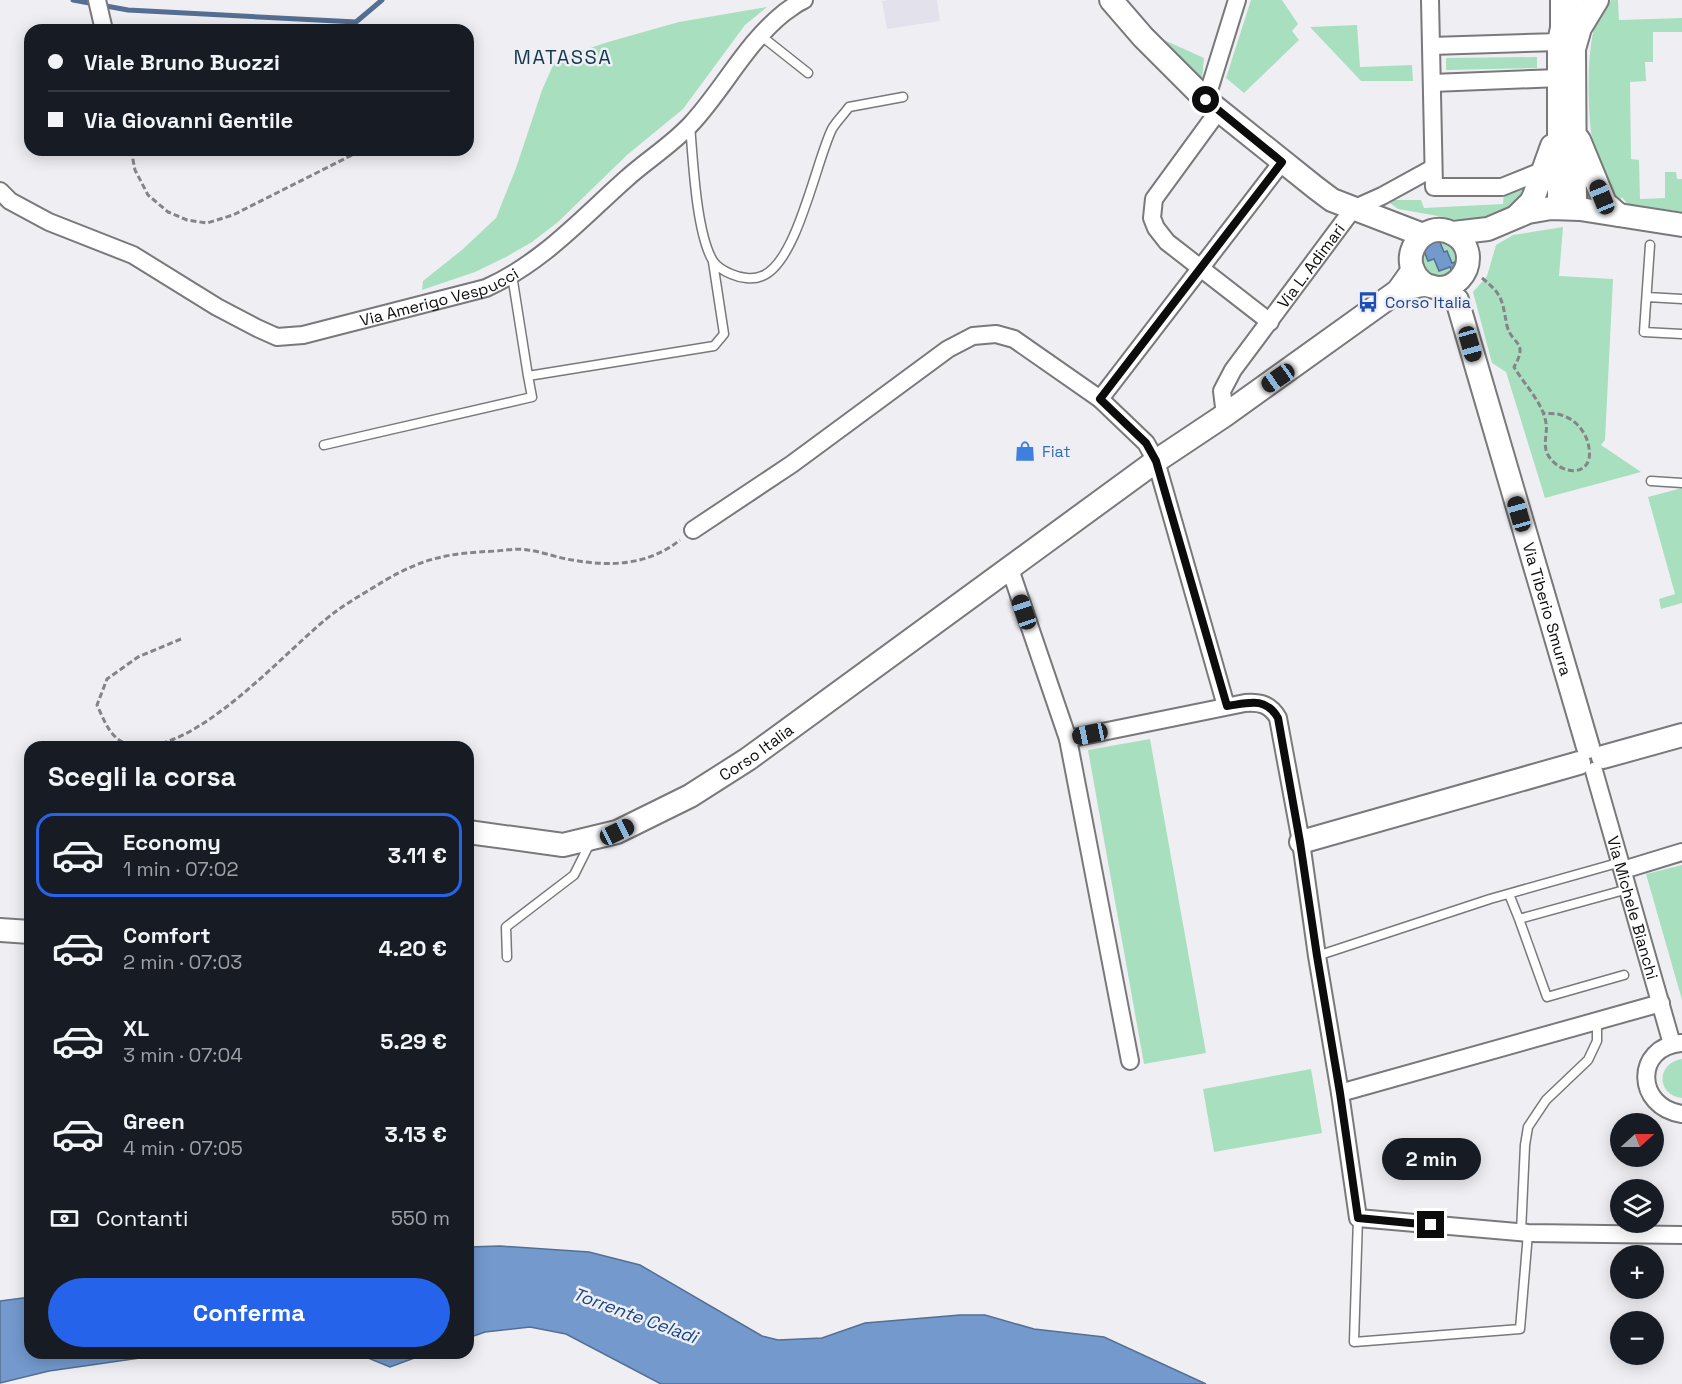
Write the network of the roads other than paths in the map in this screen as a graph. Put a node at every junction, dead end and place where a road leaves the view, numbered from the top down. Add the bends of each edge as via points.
1 (804, 0) edge
2 (1111, 0) edge
3 (1237, 0) edge
4 (1430, 0) edge
5 (1559, 0) edge
6 (1573, 0) edge
7 (1597, 0) edge
8 (760, 35) junction
9 (1559, 42) junction
10 (1431, 46) junction
11 (808, 73) dead end
12 (1559, 78) junction
13 (1432, 83) junction
14 (903, 97) dead end
15 (1212, 105) junction
16 (1566, 118) junction
17 (690, 125) junction
18 (1282, 162) junction
19 (1433, 168) junction
20 (1544, 170) junction
21 (0, 192) edge
22 (1566, 208) junction
23 (1353, 209) junction
24 (1619, 215) junction
25 (1517, 216) junction
26 (1682, 225) edge
27 (1488, 229) junction
28 (1453, 233) junction
29 (1418, 240) junction
30 (1650, 245) dead end
31 (713, 262) junction
32 (1200, 268) junction
33 (1471, 268) junction
34 (512, 275) junction
35 (1425, 281) junction
36 (1647, 297) junction
37 (1682, 299) edge
38 (1458, 300) junction
39 (1270, 322) junction
40 (1682, 334) edge
41 (528, 376) junction
42 (1100, 399) junction
43 (1225, 415) junction
44 (324, 445) dead end
45 (1156, 461) junction
46 (1652, 481) dead end
47 (1682, 483) edge
48 (693, 530) road end
49 (1010, 569) junction
50 (1227, 706) junction
51 (1682, 735) edge
52 (1068, 739) junction
53 (1591, 760) junction
54 (474, 833) edge
55 (593, 838) junction
56 (1300, 842) junction
57 (1682, 852) edge
58 (1622, 866) junction
59 (1628, 889) junction
60 (1509, 894) junction
61 (1519, 919) junction
62 (0, 930) edge
63 (24, 932) edge
64 (1317, 956) junction
65 (507, 957) dead end
66 (1624, 975) dead end
67 (1660, 1003) junction
68 (1597, 1021) junction
69 (1677, 1043) edge
70 (1130, 1061) dead end
71 (1340, 1093) junction
72 (1682, 1113) edge
73 (1358, 1218) junction
74 (1525, 1233) junction
75 (1682, 1235) edge

1 - 8 street, Via Amerigo Vespucci
2 - 15 street
3 - 15 street
4 - 10 street
5 - 9 street
6 - 9 street via 1565,14
7 - 16 street via 1576,39
8 - 11 lane
8 - 17 street, Via Amerigo Vespucci
9 - 10 street
9 - 12 street
10 - 13 street
12 - 13 street
12 - 16 street
13 - 19 street
14 - 31 lane via 849,108 838,122 799,225 774,267 763,276 748,278 723,271
15 - 18 street
15 - 32 street, Via L. Adimari via 1151,208 1156,228 1167,242
16 - 20 street
16 - 22 street via 1575,198
16 - 24 street via 1602,197
17 - 31 lane via 700,216
17 - 34 street, Via Amerigo Vespucci via 548,251
18 - 23 street via 1332,200
18 - 32 street
19 - 20 street via 1434,187 1502,186
19 - 23 street
20 - 25 street via 1531,202
21 - 34 street, Via Amerigo Vespucci via 49,222 133,255 217,307 277,337 303,336 486,288
22 - 24 street
22 - 25 street
23 - 29 street
23 - 39 street, Via L. Adimari
24 - 26 street
25 - 27 street
27 - 28 street
27 - 33 street
28 - 29 street via 1438,230
28 - 33 street via 1460,239
29 - 35 street via 1411,254
30 - 36 lane
31 - 41 lane via 724,334 714,346
32 - 39 street, Via L. Adimari
32 - 42 street
33 - 35 street via 1453,284
33 - 38 street
34 - 41 lane
35 - 38 street
35 - 43 street, Corso Italia via 1398,291
36 - 37 lane
36 - 40 lane via 1644,332
38 - 53 street, Via Tiberio Smurra
39 - 43 street, Via L. Adimari via 1222,391
41 - 44 lane via 532,397
42 - 45 street via 1146,443
42 - 48 street via 1014,339 996,334 973,336 948,349 792,464
43 - 45 street, Corso Italia
45 - 49 street, Corso Italia
45 - 50 street
46 - 47 lane
49 - 52 street
49 - 55 street, Corso Italia via 748,759 680,801 617,832
50 - 52 street
50 - 56 street via 1260,702 1273,709 1278,718
51 - 53 street
52 - 70 street
53 - 56 street
53 - 58 street, Via Michele Bianchi
54 - 55 street, Corso Italia via 563,845
55 - 65 lane via 573,875 506,927
56 - 64 street
57 - 58 street
58 - 59 street, Via Michele Bianchi
58 - 60 lane
59 - 61 lane
59 - 67 street, Via Michele Bianchi
60 - 61 lane
60 - 64 lane
61 - 66 lane via 1547,997
62 - 63 street
64 - 71 street
67 - 68 street
67 - 69 street, Via Michele Bianchi
68 - 71 street
68 - 74 lane via 1597,1041 1588,1060 1546,1100 1528,1127
69 - 72 street via 1662,1048 1654,1056 1646,1077 1652,1098 1660,1107
71 - 73 street
73 - 74 street
73 - 74 lane via 1354,1342 1520,1329
74 - 75 street

